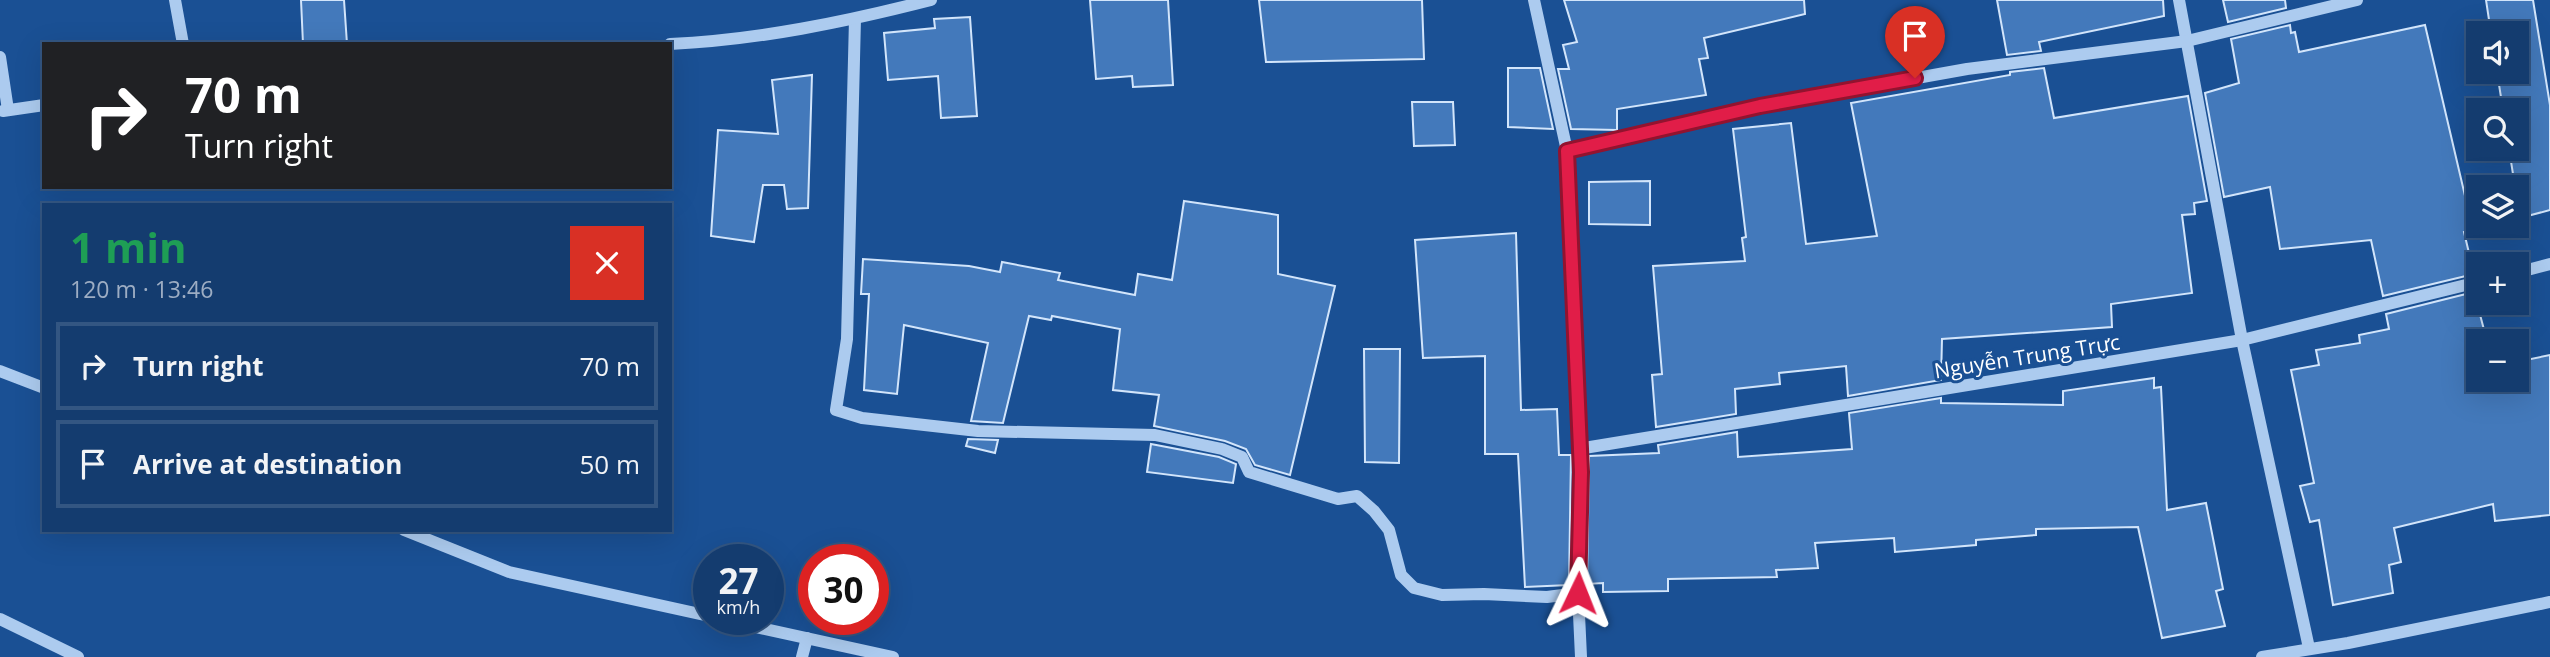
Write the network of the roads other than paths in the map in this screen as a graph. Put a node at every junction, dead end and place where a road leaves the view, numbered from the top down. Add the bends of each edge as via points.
1 (175, 0) edge
2 (931, 0) edge
3 (1534, 0) edge
4 (2179, 0) edge
5 (2357, 0) edge
6 (855, 19) junction
7 (2187, 41) junction
8 (183, 42) edge
9 (672, 44) edge
10 (0, 57) edge
11 (42, 105) edge
12 (4, 111) edge
13 (1567, 151) junction
14 (2550, 264) edge
15 (2529, 270) edge
16 (2466, 285) edge
17 (2242, 340) junction
18 (0, 371) edge
19 (42, 387) edge
20 (1578, 449) junction
21 (409, 532) edge
22 (1578, 593) junction
23 (2550, 601) edge
24 (693, 612) edge
25 (0, 619) edge
26 (784, 633) edge
27 (807, 638) junction
28 (2309, 648) junction
29 (78, 657) edge
30 (802, 657) edge
31 (893, 657) edge
32 (1581, 657) edge
33 (2262, 657) edge

1 - 8 street
2 - 6 street
3 - 13 street
4 - 7 street
5 - 7 street
6 - 9 street via 714,42
6 - 22 street via 847,339 836,410 862,418 978,431 1155,435 1222,449 1242,457 1249,472 1338,499 1357,496 1389,530 1401,575 1414,588 1442,596
7 - 13 street via 1966,69 1760,106
7 - 17 street
10 - 12 street
11 - 12 street
13 - 20 street
14 - 15 street
16 - 17 street, Nguyễn Trung Trực
17 - 20 street, Nguyễn Trung Trực
17 - 28 street
18 - 19 street
20 - 22 street
21 - 24 street via 509,572
22 - 32 street
23 - 28 street
25 - 29 street
26 - 27 street
27 - 30 street
27 - 31 street
28 - 33 street

